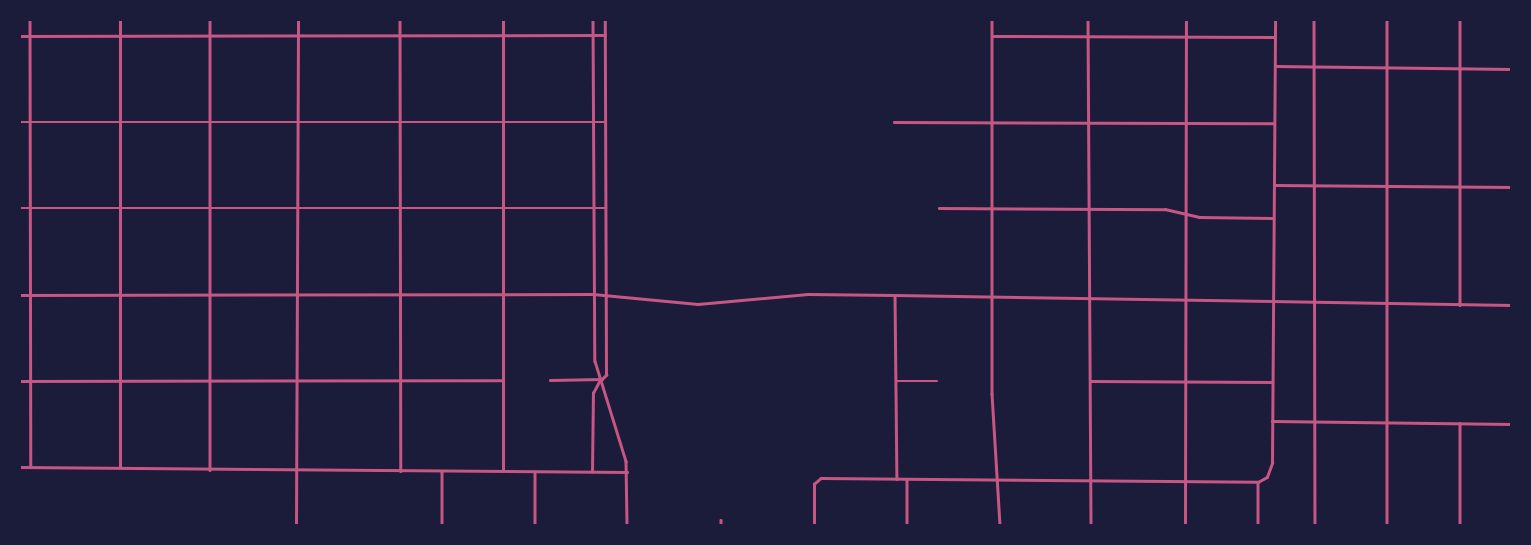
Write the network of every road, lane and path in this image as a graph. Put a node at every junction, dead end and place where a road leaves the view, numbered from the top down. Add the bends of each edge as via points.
1 (30, 19) edge
2 (120, 19) edge
3 (210, 19) edge
4 (298, 19) edge
5 (401, 19) edge
6 (503, 19) edge
7 (593, 19) edge
8 (605, 19) edge
9 (992, 19) edge
10 (1088, 19) edge
11 (1186, 19) edge
12 (1275, 19) edge
13 (1314, 19) edge
14 (1387, 19) edge
15 (1460, 19) edge
16 (298, 35) junction
17 (401, 35) junction
18 (503, 35) junction
19 (593, 35) junction
20 (605, 35) junction
21 (19, 36) edge
22 (30, 36) junction
23 (120, 36) junction
24 (210, 36) junction
25 (993, 36) junction
26 (1088, 36) junction
27 (1186, 36) junction
28 (1275, 37) junction
29 (1275, 66) junction
30 (1314, 67) junction
31 (1387, 68) junction
32 (1460, 68) junction
33 (1512, 69) edge
34 (19, 122) edge
35 (31, 122) junction
36 (120, 122) junction
37 (210, 122) junction
38 (298, 122) junction
39 (401, 122) junction
40 (503, 122) junction
41 (594, 122) junction
42 (605, 122) junction
43 (894, 122) dead end
44 (993, 122) junction
45 (1088, 122) junction
46 (1186, 123) junction
47 (1274, 123) junction
48 (1274, 185) junction
49 (1314, 185) junction
50 (1387, 186) junction
51 (1460, 187) junction
52 (1512, 187) edge
53 (401, 207) junction
54 (503, 207) junction
55 (992, 207) junction
56 (19, 208) edge
57 (29, 208) junction
58 (120, 208) junction
59 (210, 208) junction
60 (298, 208) junction
61 (593, 208) junction
62 (605, 208) junction
63 (939, 208) dead end
64 (1090, 208) junction
65 (1186, 212) junction
66 (1273, 218) junction
67 (503, 293) junction
68 (210, 294) junction
69 (299, 294) junction
70 (401, 294) junction
71 (593, 294) junction
72 (604, 294) junction
73 (19, 295) edge
74 (31, 295) junction
75 (121, 295) junction
76 (895, 295) junction
77 (992, 296) junction
78 (1090, 299) junction
79 (1186, 300) junction
80 (1273, 303) junction
81 (1314, 304) junction
82 (1387, 304) junction
83 (1460, 305) junction
84 (1512, 305) edge
85 (602, 379) junction
86 (503, 380) junction
87 (550, 380) dead end
88 (19, 381) edge
89 (31, 381) junction
90 (120, 381) junction
91 (210, 381) junction
92 (298, 381) junction
93 (401, 381) junction
94 (896, 381) junction
95 (937, 381) dead end
96 (1091, 381) junction
97 (1186, 382) junction
98 (1272, 382) junction
99 (1272, 421) junction
100 (1314, 422) junction
101 (1387, 423) junction
102 (1460, 423) junction
103 (1512, 424) edge
104 (19, 467) edge
105 (31, 467) junction
106 (120, 468) junction
107 (211, 470) junction
108 (298, 471) junction
109 (401, 471) junction
110 (442, 472) junction
111 (503, 472) junction
112 (535, 472) junction
113 (592, 472) junction
114 (627, 472) junction
115 (897, 479) junction
116 (907, 479) junction
117 (1000, 481) junction
118 (1185, 481) junction
119 (1091, 482) junction
120 (1258, 482) junction
121 (721, 520) dead end
122 (296, 526) edge
123 (442, 526) edge
124 (535, 526) edge
125 (627, 526) edge
126 (721, 526) edge
127 (814, 526) edge
128 (907, 526) edge
129 (1000, 526) edge
130 (1091, 526) edge
131 (1185, 526) edge
132 (1258, 526) edge
133 (1315, 526) edge
134 (1387, 526) edge
135 (1460, 526) edge

1 - 22 street
2 - 23 street
3 - 24 street
4 - 16 street
5 - 17 street
6 - 18 street
7 - 19 street
8 - 20 street
9 - 25 street
10 - 26 street
11 - 27 street
12 - 28 street
13 - 30 street
14 - 31 street
15 - 32 street
16 - 17 street
16 - 24 street
16 - 38 street
17 - 18 street
17 - 39 street
18 - 19 street
18 - 40 street
19 - 20 street
19 - 41 street
20 - 42 street
21 - 22 street
22 - 23 street
22 - 35 street
23 - 24 street
23 - 36 street
24 - 37 street
25 - 26 street
25 - 44 street
26 - 27 street
26 - 45 street
27 - 28 street
27 - 46 street
28 - 29 street
29 - 30 street
29 - 47 street
30 - 31 street
30 - 49 street
31 - 32 street
31 - 50 street
32 - 33 street
32 - 51 street
34 - 35 street
35 - 36 street
35 - 57 street
36 - 37 street
36 - 58 street
37 - 38 street
37 - 59 street
38 - 39 street
38 - 60 street
39 - 40 street
39 - 53 street
40 - 41 street
40 - 54 street
41 - 42 street
41 - 61 street
42 - 62 street
43 - 44 street
44 - 45 street
44 - 55 street
45 - 46 street
45 - 64 street
46 - 47 street
46 - 65 street
47 - 48 street
48 - 49 street
48 - 66 street
49 - 50 street
49 - 81 street
50 - 51 street
50 - 82 street
51 - 52 street
51 - 83 street
53 - 54 street
53 - 60 street
53 - 70 street
54 - 61 street
54 - 67 street
55 - 63 street
55 - 64 street
55 - 77 street
56 - 57 street
57 - 58 street
57 - 74 street
58 - 59 street
58 - 75 street
59 - 60 street
59 - 68 street
60 - 69 street
61 - 62 street
61 - 71 street
62 - 72 street
64 - 65 street
64 - 78 street
65 - 66 street via 1199,217
65 - 79 street
66 - 80 street
67 - 70 street
67 - 71 street
67 - 86 street
68 - 69 street
68 - 75 street
68 - 91 street
69 - 70 street
69 - 92 street
70 - 93 street
71 - 72 street
71 - 85 street via 595,361
72 - 76 street via 698,304 808,294
72 - 85 street via 606,375
73 - 74 street
74 - 75 street
74 - 89 street
75 - 90 street
76 - 77 street
76 - 94 street
77 - 78 street
77 - 117 street via 992,406
78 - 79 street
78 - 96 street
79 - 80 street
79 - 97 street
80 - 81 street
80 - 98 street
81 - 82 street
81 - 100 street
82 - 83 street
82 - 101 street
83 - 84 street
85 - 87 street
85 - 113 street via 593,393
85 - 114 street
86 - 93 street
86 - 111 street
88 - 89 street
89 - 90 street
89 - 105 street
90 - 91 street
90 - 106 street
91 - 92 street
91 - 107 street
92 - 93 street
92 - 108 street
93 - 109 street
94 - 95 street
94 - 115 street
96 - 97 street
96 - 119 street
97 - 98 street
97 - 118 street
98 - 99 street
99 - 100 street
99 - 120 street via 1271,468
100 - 101 street
100 - 133 street
101 - 102 street
101 - 134 street
102 - 103 street
102 - 135 street
104 - 105 street
105 - 106 street
106 - 107 street
107 - 108 street
108 - 109 street
108 - 122 street
109 - 110 street
110 - 111 street
110 - 123 street
111 - 112 street
112 - 113 street
112 - 124 street
113 - 114 street
114 - 125 street
115 - 116 street
115 - 127 street via 814,481
116 - 117 street
116 - 128 street
117 - 119 street
117 - 129 street
118 - 119 street
118 - 120 street
118 - 131 street
119 - 130 street
120 - 132 street
121 - 126 street

